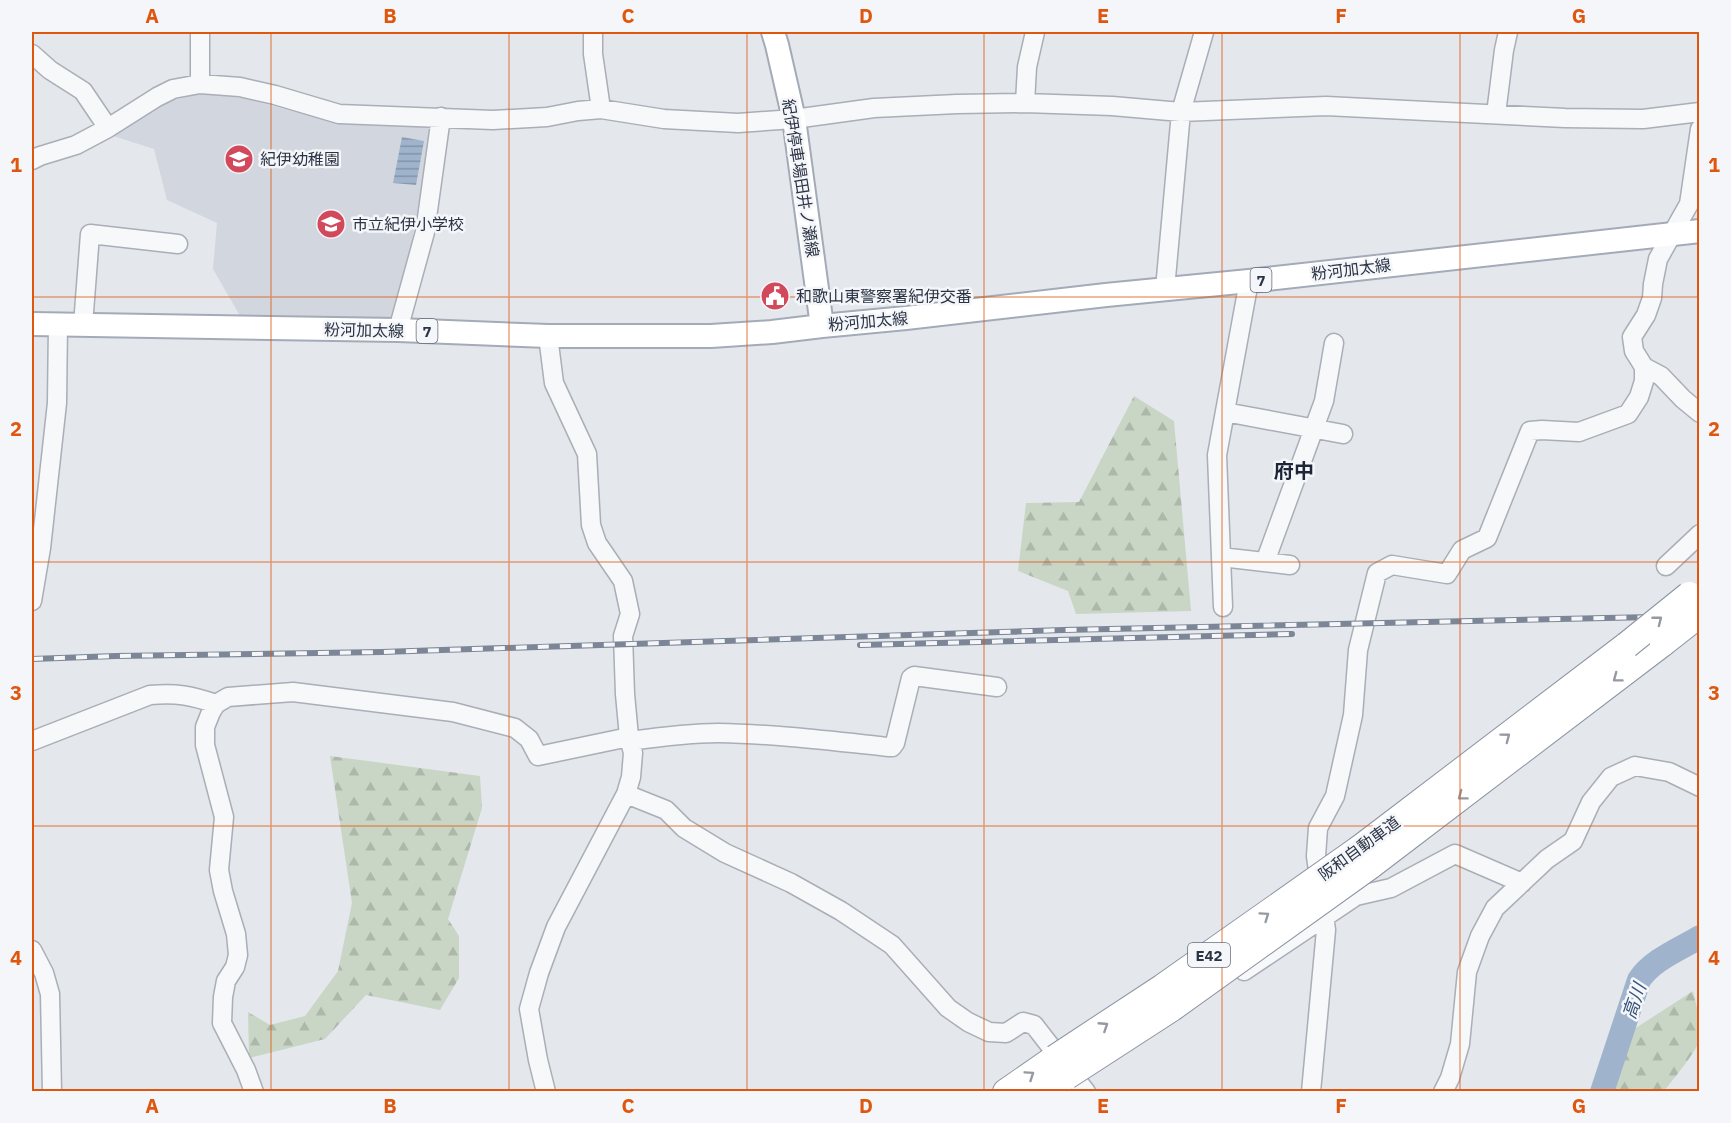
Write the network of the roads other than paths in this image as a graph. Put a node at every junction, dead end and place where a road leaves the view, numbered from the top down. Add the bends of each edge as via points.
1 (200, 32) edge
2 (593, 32) edge
3 (773, 32) edge
4 (1035, 32) edge
5 (1204, 32) edge
6 (1508, 32) edge
7 (32, 54) edge
8 (200, 84) junction
9 (1025, 103) junction
10 (601, 109) junction
11 (1181, 112) junction
12 (1700, 112) edge
13 (1496, 114) junction
14 (441, 117) junction
15 (794, 119) junction
16 (108, 128) junction
17 (1700, 129) edge
18 (32, 160) edge
19 (1700, 231) edge
20 (1673, 234) junction
21 (178, 244) dead end
22 (1249, 281) junction
23 (1165, 289) junction
24 (32, 324) edge
25 (58, 324) junction
26 (83, 325) junction
27 (822, 326) junction
28 (398, 330) junction
29 (548, 336) junction
30 (1334, 343) dead end
31 (1644, 367) junction
32 (1225, 412) junction
33 (1700, 413) edge
34 (1316, 428) junction
35 (1342, 434) dead end
36 (1700, 534) edge
37 (1221, 557) junction
38 (1265, 562) junction
39 (1290, 566) dead end
40 (1666, 566) dead end
41 (1696, 599) edge
42 (32, 601) edge
43 (1223, 608) dead end
44 (997, 687) dead end
45 (216, 704) junction
46 (630, 739) junction
47 (32, 741) edge
48 (1700, 786) edge
49 (626, 794) junction
50 (1365, 857) junction
51 (1522, 883) junction
52 (1324, 917) junction
53 (32, 950) edge
54 (1072, 1077) edge
55 (51, 1092) edge
56 (255, 1092) edge
57 (546, 1092) edge
58 (1006, 1092) edge
59 (1044, 1092) edge
60 (1311, 1092) edge
61 (1443, 1092) edge

1 - 8 street
2 - 10 street
3 - 15 main road, 紀伊停車場田井ノ瀬線
4 - 9 street via 1027,67
5 - 11 street
6 - 13 street
7 - 16 street via 83,91
8 - 14 street via 240,87 339,114
8 - 16 street via 173,89
9 - 11 street
9 - 15 street via 874,108
10 - 14 street via 493,120
10 - 15 street via 664,119 728,123
11 - 13 street via 1326,106
11 - 23 street
12 - 13 street via 1643,119
14 - 28 street via 426,232
15 - 27 main road, 紀伊停車場田井ノ瀬線
16 - 18 street via 76,145
17 - 20 street via 1689,204
19 - 20 main road, 粉河加太線 / 7
20 - 22 main road, 粉河加太線 / 7
20 - 31 street via 1658,260 1646,315 1632,336 1634,351
21 - 26 street via 90,234
22 - 23 main road, 粉河加太線 / 7
22 - 32 street
23 - 27 main road, 粉河加太線 / 7
24 - 25 main road, 粉河加太線 / 7
25 - 26 main road, 粉河加太線 / 7
25 - 42 street via 57,403
26 - 28 main road, 粉河加太線 / 7
27 - 29 main road, 粉河加太線 / 7 via 711,336
28 - 29 main road, 粉河加太線 / 7
29 - 46 street via 554,383 587,454 591,525 597,543 623,581 630,614 623,636
30 - 34 street
31 - 33 street via 1660,376
31 - 52 street via 1639,397 1628,414 1579,432 1530,431 1487,538 1462,550 1447,574 1392,565 1377,573 1358,650 1353,715 1335,796 1318,828 1316,856
32 - 34 street
32 - 37 street via 1218,455
34 - 35 street
34 - 38 street
36 - 40 street
37 - 38 street
37 - 43 street
38 - 39 street
50 -> 41 highway, 阪和自動車道 / E42, bridge via 1627,645
41 -> 50 highway, 阪和自動車道 / E42, bridge via 1663,643
44 - 46 street via 914,676 892,747 717,733
45 - 46 street via 228,697 293,692 453,712 515,728 530,739 538,756
45 - 47 street via 192,696 150,695
45 - 56 street via 206,727 205,745 224,817 219,870 238,955 226,981 222,1023
46 - 49 street via 633,753
48 - 51 street via 1669,772 1635,766 1611,777 1591,802 1573,841
49 - 54 street via 666,810 684,828 725,853 842,911 892,945 948,1008 968,1022 989,1032 1006,1033 1023,1022 1034,1025
49 - 57 street via 556,927 529,1009
50 - 54 highway, 阪和自動車道 / E42, bridge via 1172,1008
51 - 52 street via 1455,854 1391,888 1356,896
51 - 61 street via 1495,908 1480,936 1467,972 1460,1044
52 - 54 street
52 - 60 street
53 - 55 street via 50,994
58 -> 54 highway, 阪和自動車道 / E42
54 - 59 highway, 阪和自動車道 / E42

